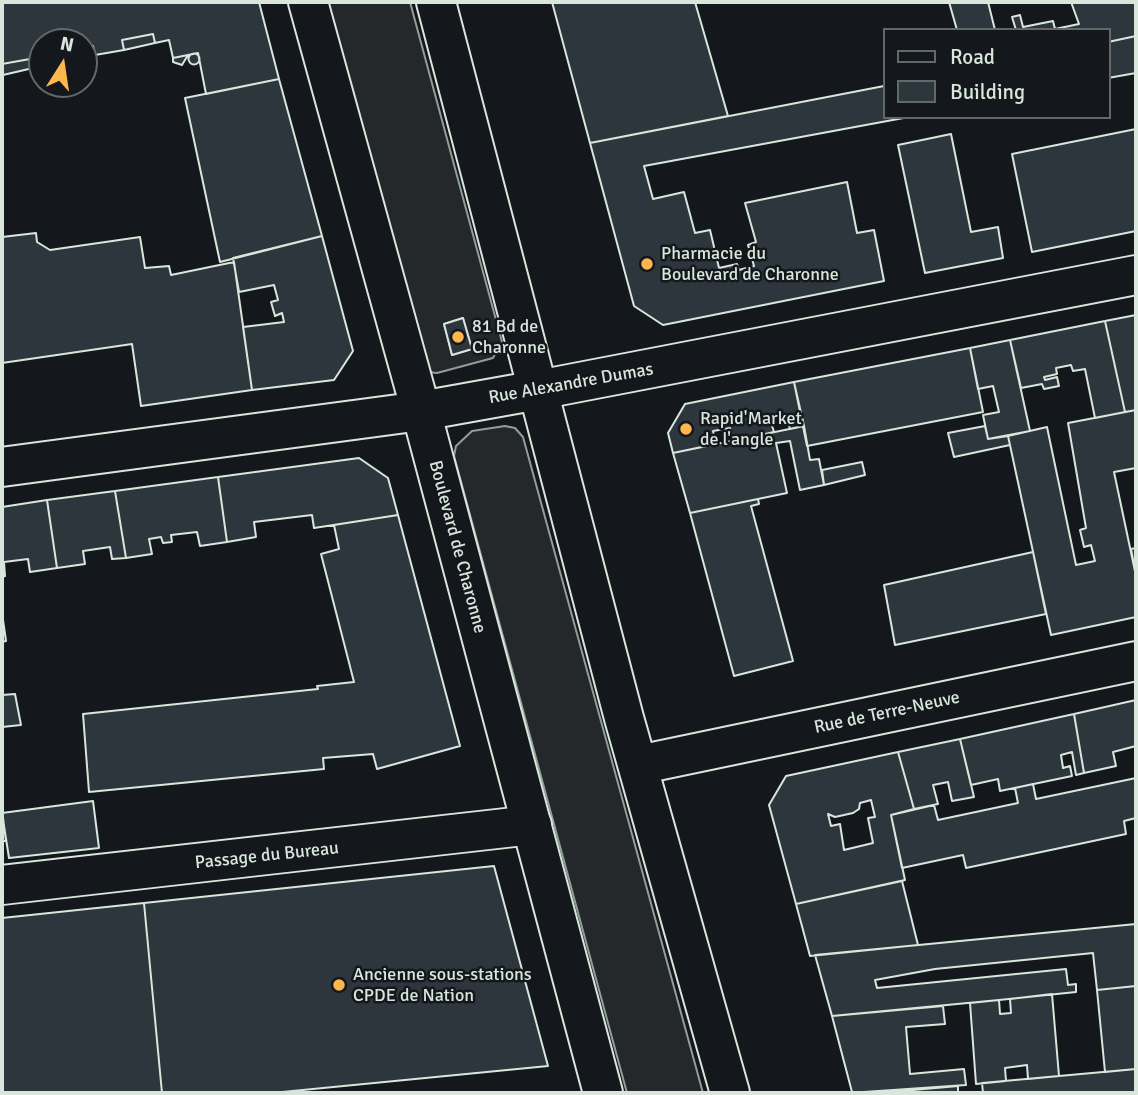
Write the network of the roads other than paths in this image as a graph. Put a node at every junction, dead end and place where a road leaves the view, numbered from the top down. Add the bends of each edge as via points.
1 (308, 2) edge
2 (436, 2) edge
3 (1136, 275) edge
4 (538, 390) junction
5 (421, 411) junction
6 (2, 467) edge
7 (1136, 661) edge
8 (638, 765) junction
9 (532, 825) junction
10 (2, 885) edge
11 (603, 1093) edge
12 (730, 1093) edge

1 - 5 main road, Boulevard de Charonne
2 - 4 main road
3 - 4 main road, Rue Alexandre Dumas
4 - 5 main road, Rue Alexandre Dumas
4 - 8 main road
5 - 6 main road, Rue Alexandre Dumas
5 - 9 main road, Boulevard de Charonne
7 - 8 main road, Rue de Terre-Neuve
8 - 12 main road
9 - 10 main road, Passage du Bureau
9 - 11 main road, Boulevard de Charonne

